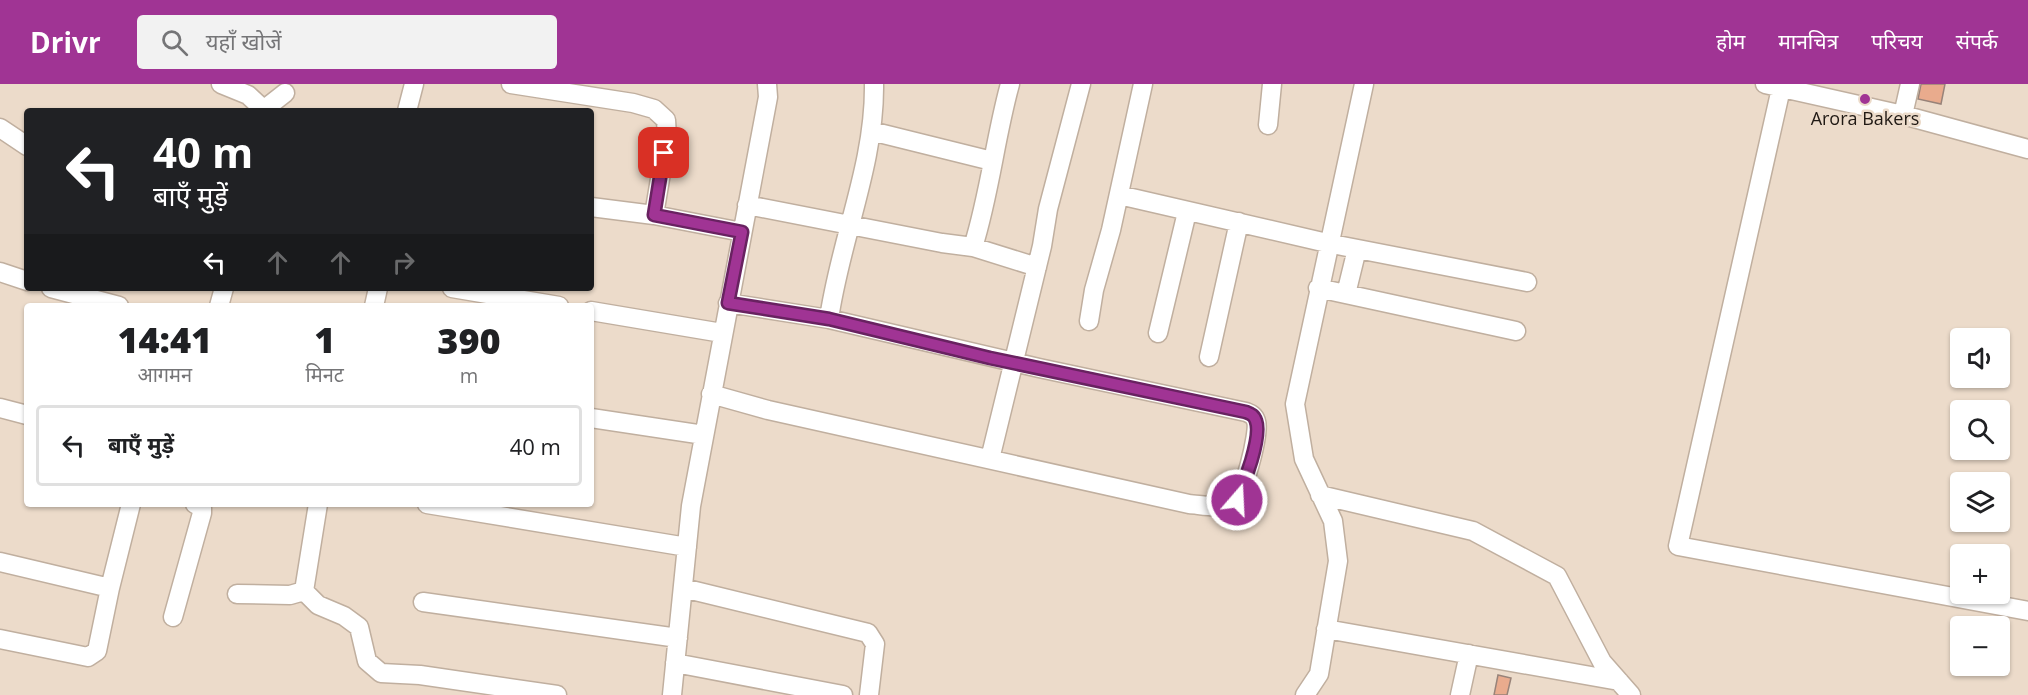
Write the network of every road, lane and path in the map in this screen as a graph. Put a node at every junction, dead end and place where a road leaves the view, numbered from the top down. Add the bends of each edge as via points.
1 (220, 84) edge
2 (414, 84) edge
3 (511, 84) edge
4 (767, 84) edge
5 (874, 84) edge
6 (1010, 84) edge
7 (1081, 84) edge
8 (1143, 84) edge
9 (1272, 84) edge
10 (1364, 84) edge
11 (1910, 84) edge
12 (1776, 85) edge
13 (285, 93) dead end
14 (260, 108) edge
15 (265, 108) edge
16 (408, 108) edge
17 (1903, 115) junction
18 (1268, 125) dead end
19 (0, 128) edge
20 (871, 131) junction
21 (24, 144) edge
22 (2028, 149) edge
23 (992, 161) junction
24 (1119, 195) junction
25 (747, 205) junction
26 (594, 207) edge
27 (1187, 212) junction
28 (654, 215) junction
29 (1239, 222) junction
30 (851, 226) junction
31 (742, 232) junction
32 (1327, 243) junction
33 (973, 247) junction
34 (1357, 249) junction
35 (1037, 267) junction
36 (0, 272) edge
37 (24, 280) edge
38 (1527, 282) dead end
39 (1318, 288) junction
40 (62, 291) edge
41 (462, 291) edge
42 (535, 294) edge
43 (1346, 294) junction
44 (497, 301) edge
45 (108, 303) edge
46 (553, 303) edge
47 (728, 303) junction
48 (594, 312) edge
49 (829, 319) junction
50 (1089, 321) dead end
51 (1516, 331) dead end
52 (722, 333) junction
53 (1158, 333) dead end
54 (1209, 357) dead end
55 (1012, 363) junction
56 (711, 394) junction
57 (0, 408) edge
58 (24, 414) edge
59 (594, 418) edge
60 (704, 435) junction
61 (990, 459) junction
62 (1320, 495) junction
63 (130, 507) edge
64 (200, 507) edge
65 (318, 507) edge
66 (464, 507) edge
67 (500, 510) edge
68 (687, 547) junction
69 (0, 562) edge
70 (110, 588) junction
71 (683, 588) junction
72 (304, 591) junction
73 (237, 594) dead end
74 (423, 602) dead end
75 (2028, 612) edge
76 (173, 616) dead end
77 (1326, 629) junction
78 (678, 638) junction
79 (0, 639) edge
80 (1469, 654) junction
81 (675, 663) junction
82 (1619, 681) junction
83 (557, 695) edge
84 (672, 695) edge
85 (843, 695) edge
86 (868, 695) edge
87 (1305, 695) edge
88 (1460, 695) edge
89 (1631, 695) edge

1 - 14 street via 248,95
2 - 16 street
3 - 28 street via 633,104 660,114 666,120 667,137
4 - 25 street via 768,97
5 - 20 street
6 - 23 street
7 - 35 street
8 - 24 street
9 - 18 street
10 - 32 street
11 - 17 street
12 - 17 street
12 - 75 street via 1678,546
13 - 15 street
17 - 22 street
19 - 21 street
20 - 23 street
20 - 30 street
23 - 33 street via 985,209
24 - 27 street
24 - 50 street
25 - 30 street
25 - 31 street
26 - 28 street
27 - 29 street
27 - 53 street
28 - 31 street
29 - 32 street
29 - 54 street
30 - 33 street
30 - 49 street
31 - 47 street
32 - 34 street
32 - 39 street
33 - 35 street
34 - 38 street
34 - 43 street
35 - 55 street
36 - 37 street
39 - 43 street
39 - 62 street via 1295,404 1304,459
40 - 45 street
41 - 44 street
42 - 44 street
42 - 46 street
43 - 51 street
47 - 49 street
47 - 52 street
48 - 52 street
49 - 55 street
52 - 56 street
55 - 61 street
55 - 61 street via 1246,412 1257,423 1254,445 1237,500 1223,506 1153,497
56 - 60 street
56 - 61 street
57 - 58 street
59 - 60 street
60 - 68 street
62 - 77 street via 1333,521 1338,561
62 - 82 street via 1473,531 1557,576 1602,662
63 - 70 street
64 - 76 street via 202,513
65 - 72 street
66 - 67 street
67 - 68 street
68 - 71 street
69 - 70 street
70 - 79 street via 97,651 88,657
71 - 78 street
71 - 86 street via 868,633 875,645
72 - 73 street via 290,595
72 - 83 street via 318,605 359,627 367,661 381,674 420,675
74 - 78 street
77 - 80 street
77 - 87 street via 1319,674
78 - 81 street
80 - 82 street
80 - 88 street
81 - 84 street
81 - 85 street
82 - 89 street

